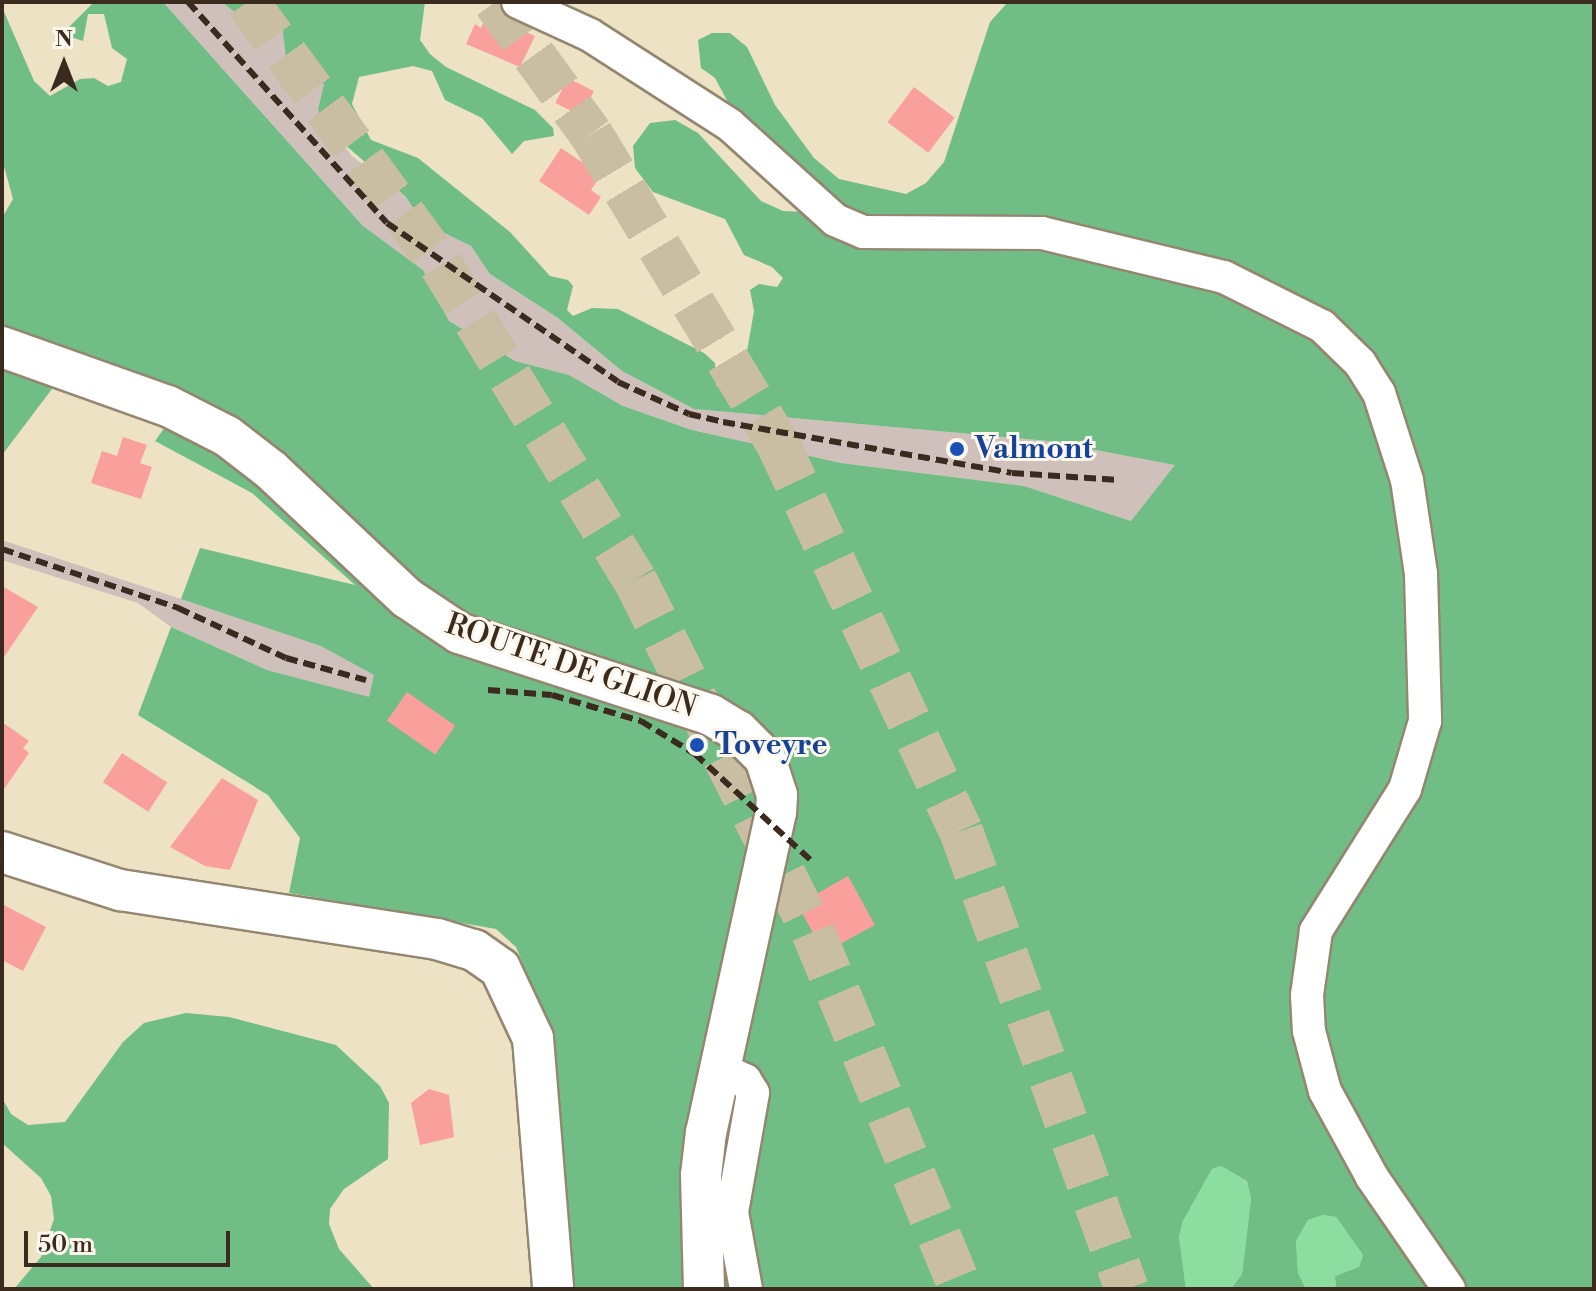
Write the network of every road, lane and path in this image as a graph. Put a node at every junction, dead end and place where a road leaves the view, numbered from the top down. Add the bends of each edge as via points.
1 (518, 2) edge
2 (2, 347) edge
3 (2, 852) edge
4 (719, 1068) junction
5 (553, 1289) edge
6 (704, 1289) edge
7 (746, 1289) edge
8 (1449, 1289) edge

1 - 8 street via 590,35 730,125 835,220 863,232 1042,233 1224,277 1322,326 1360,363 1379,393 1407,480 1421,574 1425,721 1405,789 1316,931 1307,995 1309,1031 1325,1091 1337,1114 1372,1177
2 - 4 street, ROUTE DE GLION via 168,406 227,436 271,470 407,598 459,633 691,707 754,745 772,775 776,812
3 - 5 street via 120,890 437,939 474,950 500,968 533,1038
4 - 6 street, ROUTE DE GLION via 701,1175
4 - 7 street via 745,1080 753,1093 732,1212

